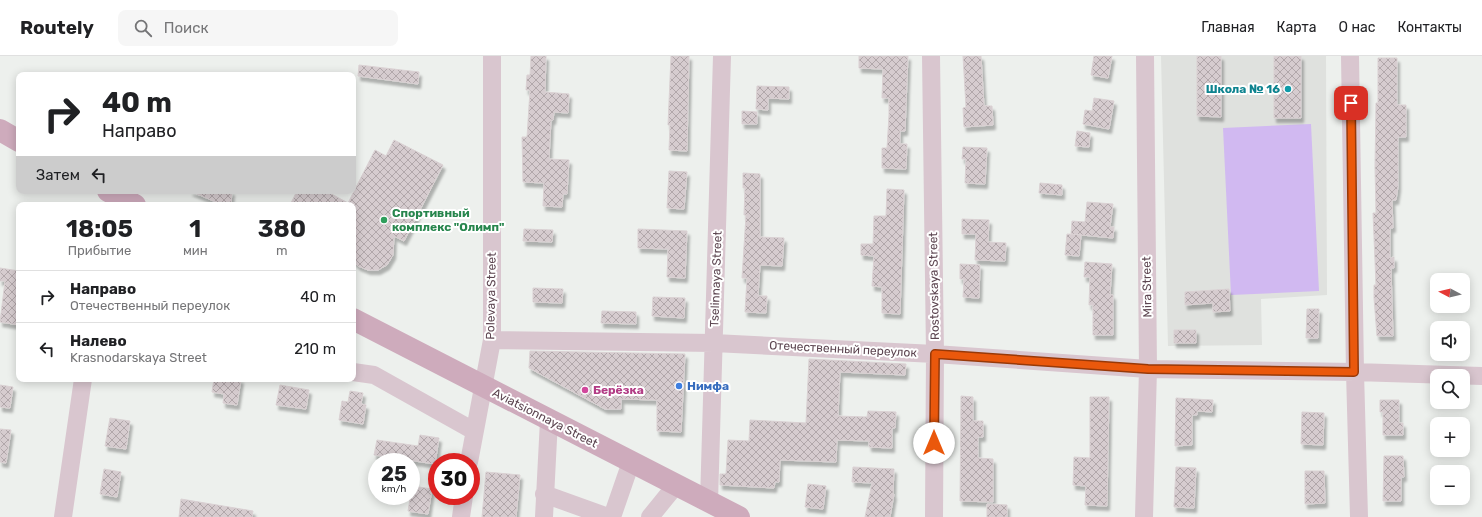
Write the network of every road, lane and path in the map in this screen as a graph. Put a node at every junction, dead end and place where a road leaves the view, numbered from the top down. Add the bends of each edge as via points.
1 (492, 56) edge
2 (722, 56) edge
3 (931, 56) edge
4 (1145, 56) edge
5 (1350, 56) edge
6 (0, 130) edge
7 (16, 139) edge
8 (111, 197) edge
9 (126, 202) edge
10 (356, 321) edge
11 (492, 340) junction
12 (714, 343) junction
13 (935, 354) junction
14 (1148, 369) junction
15 (356, 372) edge
16 (1354, 372) junction
17 (1482, 376) edge
18 (83, 382) edge
19 (483, 386) junction
20 (549, 420) junction
21 (474, 432) junction
22 (470, 453) edge
23 (630, 462) junction
24 (676, 486) junction
25 (544, 494) junction
26 (709, 502) junction
27 (463, 505) edge
28 (63, 517) edge
29 (461, 517) edge
30 (544, 517) edge
31 (608, 517) edge
32 (612, 517) edge
33 (650, 517) edge
34 (739, 517) edge
35 (934, 517) edge
36 (1144, 517) edge
37 (1360, 517) edge

1 - 11 street, Polevaya Street
2 - 12 street, Tselinnaya Street
3 - 13 street, Rostovskaya Street
4 - 14 street, Mira Street
5 - 16 street
6 - 7 main road
8 - 9 main road
10 - 19 main road, Aviatsionnaya Street
11 - 12 street, Отечественный переулок
11 - 19 street, Polevaya Street
12 - 13 street, Отечественный переулок
12 - 26 street, Tselinnaya Street
13 - 14 street, Отечественный переулок
13 - 35 street, Rostovskaya Street
14 - 16 street, Отечественный переулок
14 - 36 street, Mira Street
15 - 21 street via 374,375
16 - 17 street, Отечественный переулок
16 - 37 street
18 - 28 street
19 - 20 main road, Aviatsionnaya Street
19 - 21 street, Polevaya Street
20 - 23 main road, Aviatsionnaya Street
20 - 25 street
21 - 22 street, Polevaya Street
23 - 24 main road, Aviatsionnaya Street
23 - 32 street
24 - 26 main road, Aviatsionnaya Street
24 - 33 street
25 - 30 street
25 - 31 street
26 - 34 main road, Aviatsionnaya Street
27 - 29 street

